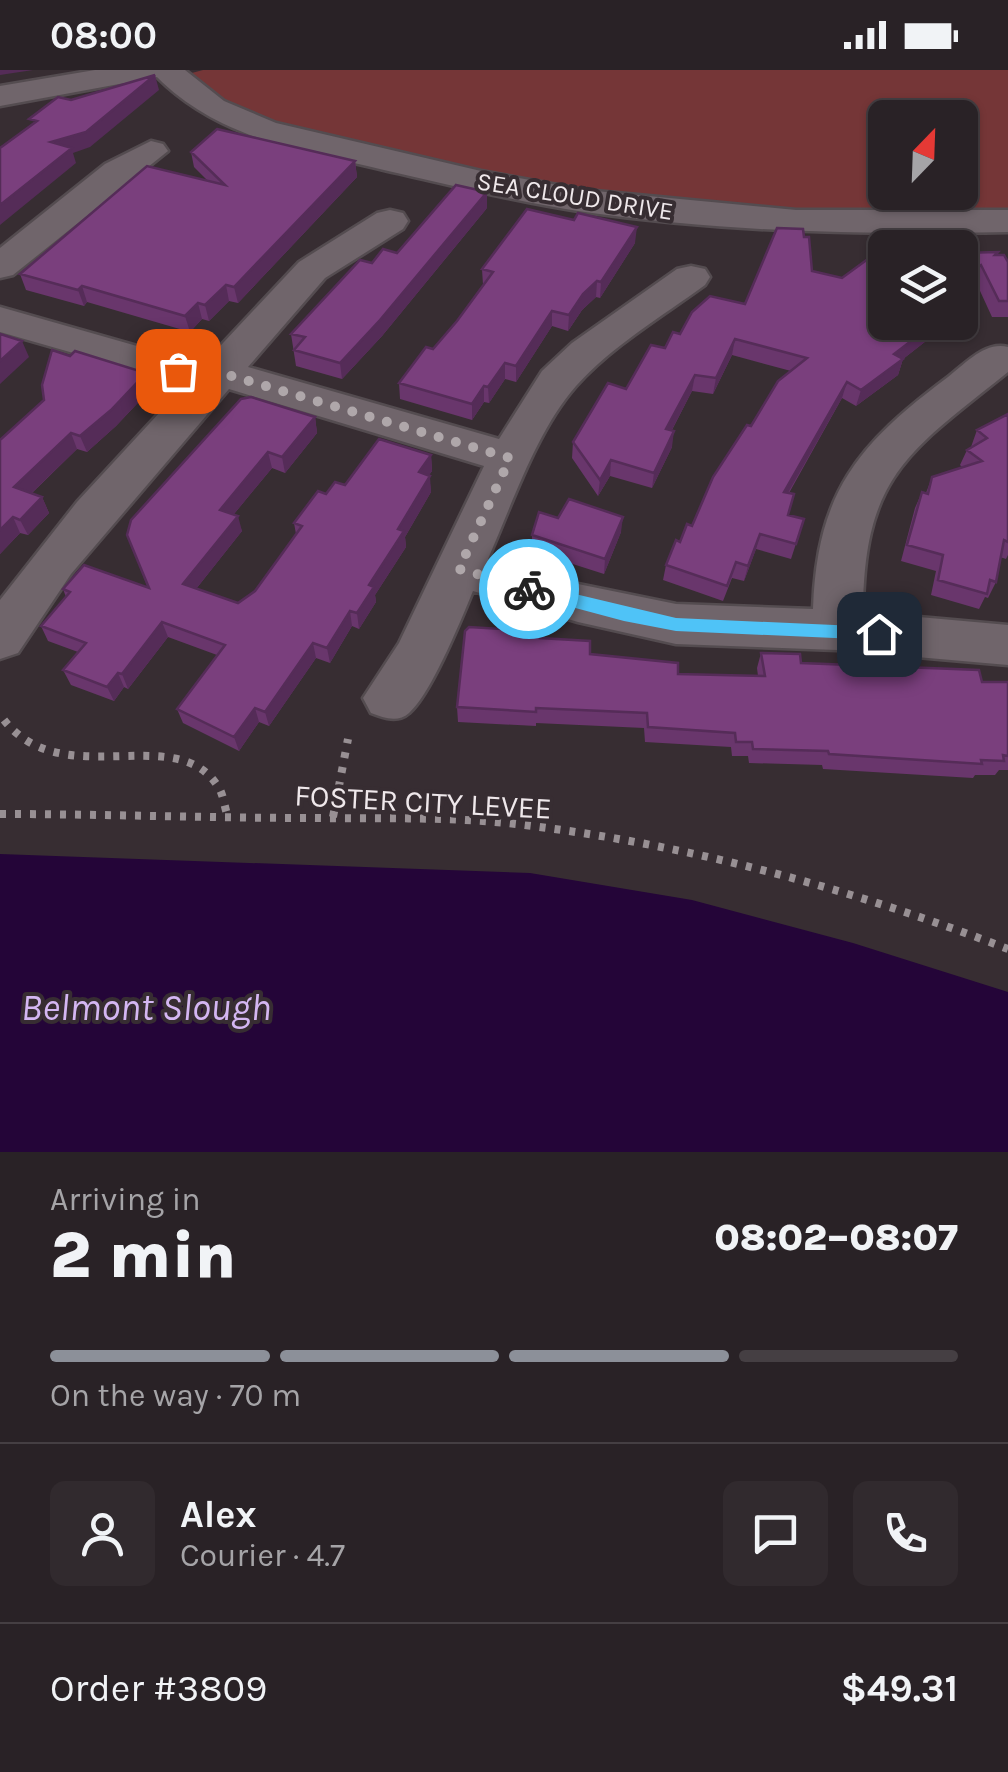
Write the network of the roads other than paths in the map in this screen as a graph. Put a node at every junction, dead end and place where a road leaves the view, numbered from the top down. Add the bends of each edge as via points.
1 (149, 70) edge
2 (166, 70) edge
3 (0, 96) edge
4 (152, 152) dead end
5 (390, 220) dead end
6 (1008, 221) edge
7 (0, 268) edge
8 (691, 276) dead end
9 (0, 300) edge
10 (0, 319) edge
11 (1000, 358) dead end
12 (218, 372) junction
13 (510, 458) junction
14 (459, 569) junction
15 (837, 630) junction
16 (0, 639) edge
17 (1008, 645) edge
18 (390, 698) dead end

1 - 3 street
2 - 6 street, SEA CLOUD DRIVE via 193,98 245,124 519,190 779,221
4 - 7 street via 117,170
5 - 12 street via 312,270
8 - 13 street via 557,380
9 - 12 street via 191,356
10 - 12 street via 178,371
11 - 15 street via 885,453 856,497 842,543
12 - 13 street
12 - 16 street via 54,561
13 - 14 street
14 - 15 street via 676,624
14 - 18 street via 419,655
15 - 17 street

